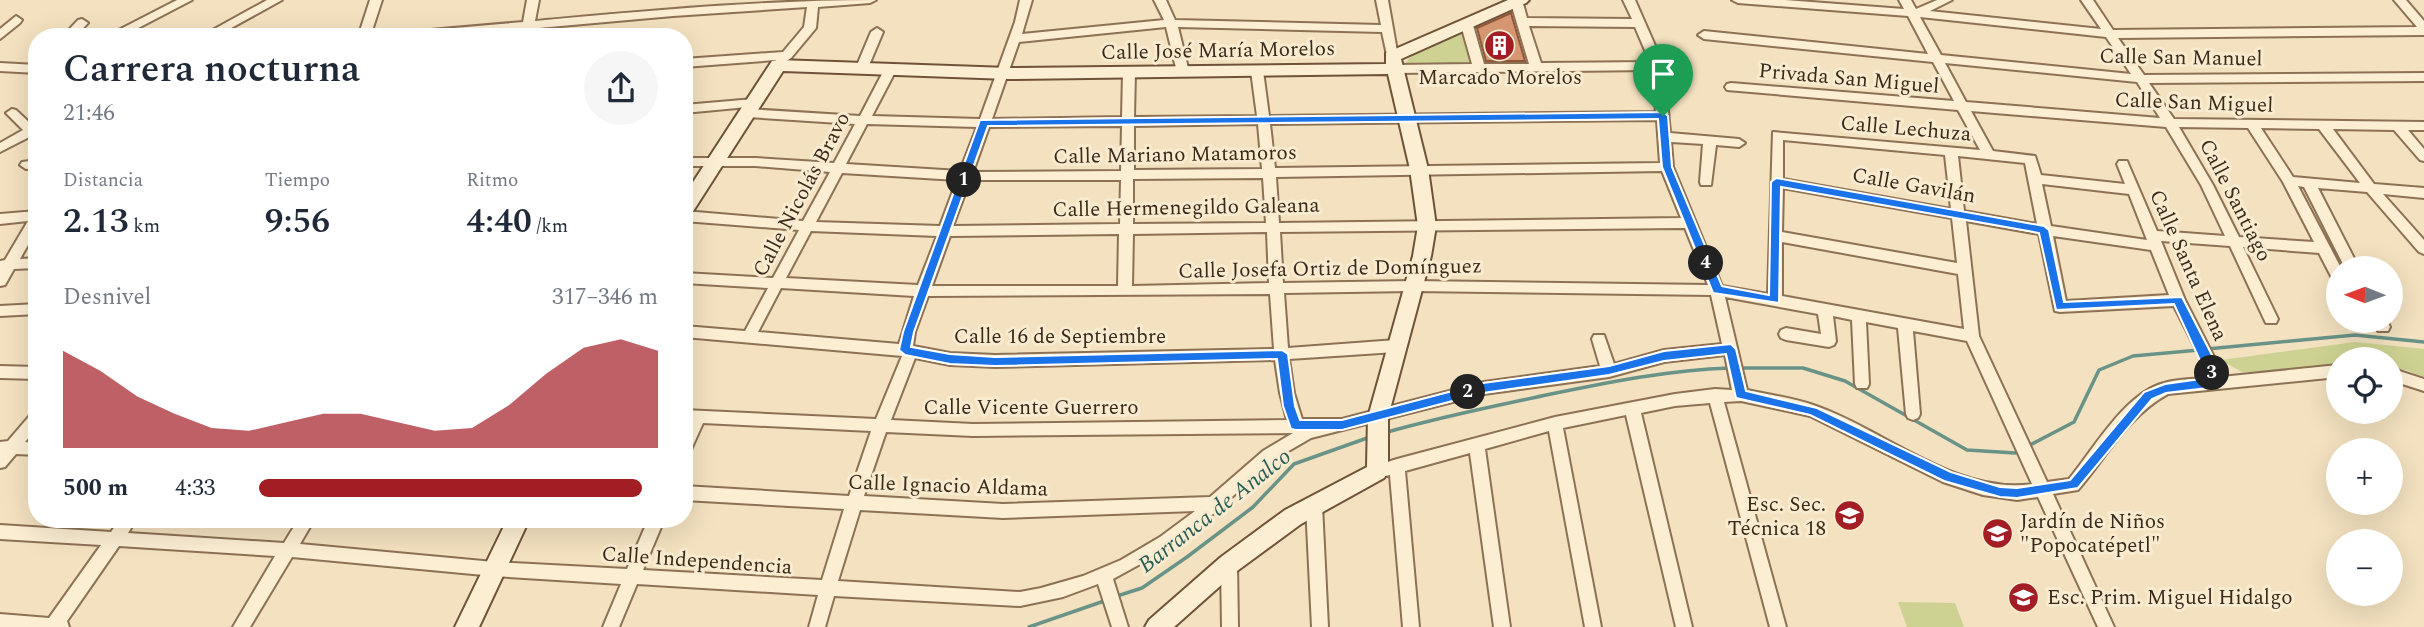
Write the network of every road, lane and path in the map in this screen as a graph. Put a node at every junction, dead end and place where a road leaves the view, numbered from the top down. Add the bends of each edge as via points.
1 (186, 0) edge
2 (276, 0) edge
3 (376, 0) edge
4 (533, 0) edge
5 (870, 0) edge
6 (1026, 0) edge
7 (1160, 0) edge
8 (1382, 0) edge
9 (1629, 0) edge
10 (1738, 0) edge
11 (1905, 0) edge
12 (1946, 0) edge
13 (2087, 0) edge
14 (2400, 0) edge
15 (1518, 1) edge
16 (812, 2) edge
17 (1914, 13) junction
18 (16, 20) dead end
19 (1524, 22) junction
20 (82, 23) dead end
21 (1171, 23) junction
22 (1638, 23) junction
23 (528, 25) junction
24 (1467, 25) junction
25 (77, 28) edge
26 (129, 28) edge
27 (223, 28) edge
28 (366, 28) edge
29 (495, 28) edge
30 (1387, 29) junction
31 (2424, 29) edge
32 (877, 32) dead end
33 (2110, 34) junction
34 (0, 35) edge
35 (1704, 35) dead end
36 (1014, 39) junction
37 (1937, 59) junction
38 (783, 60) junction
39 (693, 63) edge
40 (1394, 63) junction
41 (1658, 66) junction
42 (0, 67) edge
43 (28, 68) edge
44 (1479, 68) junction
45 (1536, 68) junction
46 (861, 70) junction
47 (1257, 71) junction
48 (889, 72) junction
49 (1129, 72) junction
50 (1184, 72) junction
51 (1002, 74) junction
52 (2424, 77) edge
53 (2141, 79) junction
54 (1731, 87) dead end
55 (1964, 107) junction
56 (751, 108) junction
57 (693, 109) edge
58 (12, 113) dead end
59 (1663, 116) junction
60 (1406, 117) junction
61 (1263, 119) junction
62 (865, 120) junction
63 (1128, 122) junction
64 (984, 123) junction
65 (2171, 123) junction
66 (2252, 124) junction
67 (2322, 124) junction
68 (28, 125) edge
69 (2397, 125) junction
70 (2424, 126) edge
71 (28, 132) edge
72 (1664, 137) junction
73 (1710, 141) junction
74 (1739, 143) dead end
75 (0, 148) edge
76 (1951, 151) junction
77 (1989, 155) junction
78 (2424, 156) edge
79 (718, 160) junction
80 (693, 161) edge
81 (2123, 164) dead end
82 (1667, 167) junction
83 (1419, 169) junction
84 (838, 170) junction
85 (1269, 171) junction
86 (1126, 174) junction
87 (966, 176) junction
88 (2035, 179) junction
89 (2289, 181) junction
90 (1706, 182) dead end
91 (1776, 182) junction
92 (2308, 182) junction
93 (2134, 190) junction
94 (2372, 190) junction
95 (2424, 193) edge
96 (693, 200) edge
97 (1959, 214) junction
98 (693, 215) edge
99 (28, 217) edge
100 (0, 219) edge
101 (1689, 223) junction
102 (808, 226) junction
103 (1273, 226) junction
104 (1427, 226) junction
105 (28, 230) edge
106 (1127, 230) junction
107 (2044, 230) junction
108 (946, 232) junction
109 (1776, 236) junction
110 (2154, 241) junction
111 (2236, 243) junction
112 (2324, 248) junction
113 (2424, 249) edge
114 (2328, 256) edge
115 (2346, 256) edge
116 (28, 264) edge
117 (5, 265) edge
118 (1965, 270) junction
119 (693, 279) edge
120 (0, 281) edge
121 (776, 284) junction
122 (1413, 286) junction
123 (1278, 288) junction
124 (1717, 290) junction
125 (925, 291) junction
126 (1125, 291) junction
127 (1775, 300) junction
128 (2178, 300) junction
129 (28, 309) edge
130 (0, 310) edge
131 (1825, 310) junction
132 (1858, 316) junction
133 (2271, 319) dead end
134 (1905, 324) junction
135 (693, 332) edge
136 (1786, 334) dead end
137 (749, 336) junction
138 (1972, 336) junction
139 (1599, 339) dead end
140 (1396, 346) junction
141 (908, 351) junction
142 (1282, 354) junction
143 (1732, 354) junction
144 (1609, 371) junction
145 (0, 372) edge
146 (2326, 372) edge
147 (28, 373) edge
148 (2403, 378) edge
149 (2216, 382) junction
150 (1862, 384) dead end
151 (2424, 385) edge
152 (1715, 395) junction
153 (1741, 395) junction
154 (1632, 408) junction
155 (1913, 414) dead end
156 (693, 417) edge
157 (1377, 421) junction
158 (1555, 423) junction
159 (28, 426) edge
160 (878, 427) junction
161 (1299, 430) junction
162 (1477, 445) junction
163 (6, 447) edge
164 (28, 448) edge
165 (0, 462) edge
166 (1384, 468) junction
167 (2042, 489) junction
168 (693, 494) edge
169 (852, 504) junction
170 (1211, 504) junction
171 (1314, 505) junction
172 (122, 528) edge
173 (301, 528) edge
174 (513, 528) edge
175 (653, 528) edge
176 (0, 532) edge
177 (114, 540) junction
178 (288, 550) junction
179 (1229, 564) junction
180 (494, 569) junction
181 (634, 577) junction
182 (1105, 578) junction
183 (828, 589) junction
184 (0, 621) edge
185 (1119, 622) edge
186 (53, 627) edge
187 (62, 627) edge
188 (241, 627) edge
189 (467, 627) edge
190 (611, 627) edge
191 (817, 627) edge
192 (1157, 627) edge
193 (1230, 627) edge
194 (1320, 627) edge
195 (1410, 627) edge
196 (1502, 627) edge
197 (1593, 627) edge
198 (1684, 627) edge
199 (1778, 627) edge
200 (2106, 627) edge

1 - 26 street
2 - 27 street
3 - 28 street
4 - 23 street
5 - 16 street
6 - 36 street
7 - 21 street
8 - 30 street
9 - 22 street
10 - 17 street
11 - 17 street
12 - 17 street
13 - 33 street, Calle Santiago
14 - 31 street
15 - 19 street
15 - 24 street
16 - 23 street
16 - 38 street via 810,28
17 - 33 street
17 - 37 street
18 - 34 street
19 - 22 street
19 - 45 street
20 - 25 street
21 - 30 street
21 - 36 street
21 - 50 street
22 - 41 street
23 - 29 street
24 - 40 street
24 - 44 street
30 - 40 street
31 - 33 street
32 - 46 street
33 - 53 street, Calle Santiago
35 - 37 street, Calle San Manuel
36 - 51 street
37 - 53 street, Calle San Manuel
37 - 55 street
38 - 39 street, Calle José María Morelos
38 - 46 street, Calle José María Morelos
38 - 56 street
40 - 44 street, Calle José María Morelos
40 - 47 street, Calle José María Morelos
40 - 60 street
41 - 45 street, Calle José María Morelos
41 - 59 street
42 - 43 street
44 - 45 street, Calle José María Morelos
46 - 48 street, Calle José María Morelos
47 - 50 street, Calle José María Morelos
47 - 61 street
48 - 51 street, Calle José María Morelos
48 - 62 street, Calle Nicolás Bravo
49 - 50 street, Calle José María Morelos
49 - 51 street, Calle José María Morelos
49 - 63 street
51 - 64 street
52 - 53 street, Calle San Manuel
53 - 65 street, Calle Santiago
54 - 55 street, Privada San Miguel
55 - 65 street, Calle San Miguel
55 - 77 street
56 - 57 street
56 - 62 street
56 - 79 street
58 - 68 street
59 - 60 street
59 - 72 street
60 - 61 street
60 - 83 street
61 - 63 street
61 - 85 street
62 - 64 street
62 - 84 street, Calle Nicolás Bravo
63 - 64 street
63 - 86 street
64 - 87 street
65 - 66 street, Calle San Miguel
65 - 111 street, Calle Santiago
66 - 67 street, Calle San Miguel
66 - 89 street
67 - 69 street, Calle San Miguel
67 - 94 street
69 - 70 street, Calle San Miguel
69 - 78 street
71 - 75 street
72 - 73 street
72 - 82 street
73 - 74 street
73 - 90 street
76 - 77 street, Calle Lechuza
76 - 91 street, Calle Lechuza via 1777,135
76 - 97 street
77 - 88 street, Calle Lechuza via 2031,159
79 - 80 street, Calle Mariano Matamoros
79 - 84 street, Calle Mariano Matamoros
79 - 96 street
81 - 93 street, Calle Santa Elena
82 - 83 street, Calle Mariano Matamoros
82 - 101 street
83 - 85 street, Calle Mariano Matamoros
83 - 104 street
84 - 87 street, Calle Mariano Matamoros
84 - 102 street, Calle Nicolás Bravo
85 - 86 street, Calle Mariano Matamoros
85 - 103 street
86 - 87 street, Calle Mariano Matamoros
86 - 106 street
87 - 108 street
88 - 93 street
88 - 107 street
89 - 92 street
89 - 112 street
91 - 97 street, Calle Gavilán
91 - 109 street
92 - 94 street
92 - 115 street
93 - 110 street, Calle Santa Elena
94 - 95 street
94 - 113 street
97 - 107 street, Calle Gavilán
97 - 118 street
98 - 102 street, Calle Hermenegildo Galeana
99 - 100 street
101 - 104 street, Calle Hermenegildo Galeana
101 - 124 street
102 - 108 street, Calle Hermenegildo Galeana
102 - 121 street, Calle Nicolás Bravo
103 - 104 street, Calle Hermenegildo Galeana
103 - 106 street, Calle Hermenegildo Galeana
103 - 123 street
104 - 122 street
105 - 117 street
106 - 108 street, Calle Hermenegildo Galeana
106 - 126 street
107 - 110 street, Calle Gavilán
107 - 128 street via 2060,307
108 - 125 street
109 - 118 street
109 - 127 street
110 - 111 street, Calle Gavilán
110 - 128 street, Calle Santa Elena
111 - 112 street, Calle Gavilán
111 - 133 street, Calle Santiago
112 - 114 street
116 - 117 street
117 - 120 street
118 - 138 street
119 - 121 street, Calle Josefa Ortiz de Domínguez
121 - 125 street, Calle Josefa Ortiz de Domínguez
121 - 137 street, Calle Nicolás Bravo
122 - 123 street, Calle Josefa Ortiz de Domínguez
122 - 124 street, Calle Josefa Ortiz de Domínguez
122 - 140 street
123 - 126 street, Calle Josefa Ortiz de Domínguez
123 - 142 street
124 - 127 street, Calle Josefa Ortiz de Domínguez
124 - 143 street
125 - 126 street, Calle Josefa Ortiz de Domínguez
125 - 141 street via 908,332
127 - 131 street, Calle Josefa Ortiz de Domínguez
128 - 149 street, Calle Santa Elena
129 - 130 street
131 - 132 street, Calle Josefa Ortiz de Domínguez
131 - 136 street via 1829,341
132 - 134 street, Calle Josefa Ortiz de Domínguez
132 - 150 street
134 - 138 street, Calle Josefa Ortiz de Domínguez
134 - 155 street
135 - 137 street, Calle 16 de Septiembre
137 - 141 street, Calle 16 de Septiembre
138 - 167 street
139 - 144 street
140 - 142 street, Calle 16 de Septiembre
140 - 157 street
141 - 142 street, Calle 16 de Septiembre via 995,361
141 - 160 street
142 - 161 street via 1289,406
143 - 144 street via 1664,356
143 - 153 street
144 - 157 street via 1483,388
145 - 147 street
146 - 149 street
148 - 151 street
149 - 167 street via 2165,388 2148,396 2073,485
152 - 153 street
152 - 154 street
152 - 199 street
153 - 167 street via 1822,415 1948,477 2000,492
154 - 158 street
154 - 198 street
156 - 160 street, Calle Vicente Guerrero
157 - 161 street, Calle Independencia
157 - 166 street
158 - 162 street
158 - 197 street
159 - 163 street
160 - 161 street, Calle Vicente Guerrero
160 - 169 street
161 - 170 street, Calle Independencia
162 - 166 street
162 - 196 street
163 - 164 street
163 - 165 street
166 - 171 street
166 - 195 street
167 - 200 street
168 - 169 street, Calle Ignacio Aldama
169 - 170 street, Calle Ignacio Aldama via 1003,511
169 - 183 street
170 - 182 street, Calle Independencia via 1184,529
171 - 179 street
171 - 194 street
172 - 177 street
173 - 178 street
174 - 180 street
175 - 181 street
176 - 177 street, Calle Independencia
177 - 178 street, Calle Independencia
177 - 186 street
178 - 180 street, Calle Independencia
178 - 188 street
179 - 192 street
179 - 193 street
180 - 181 street, Calle Independencia
180 - 189 street
181 - 183 street, Calle Independencia
181 - 190 street
182 - 183 street, Calle Independencia via 1020,599
182 - 185 street
183 - 191 street
184 - 186 street
186 - 187 street

